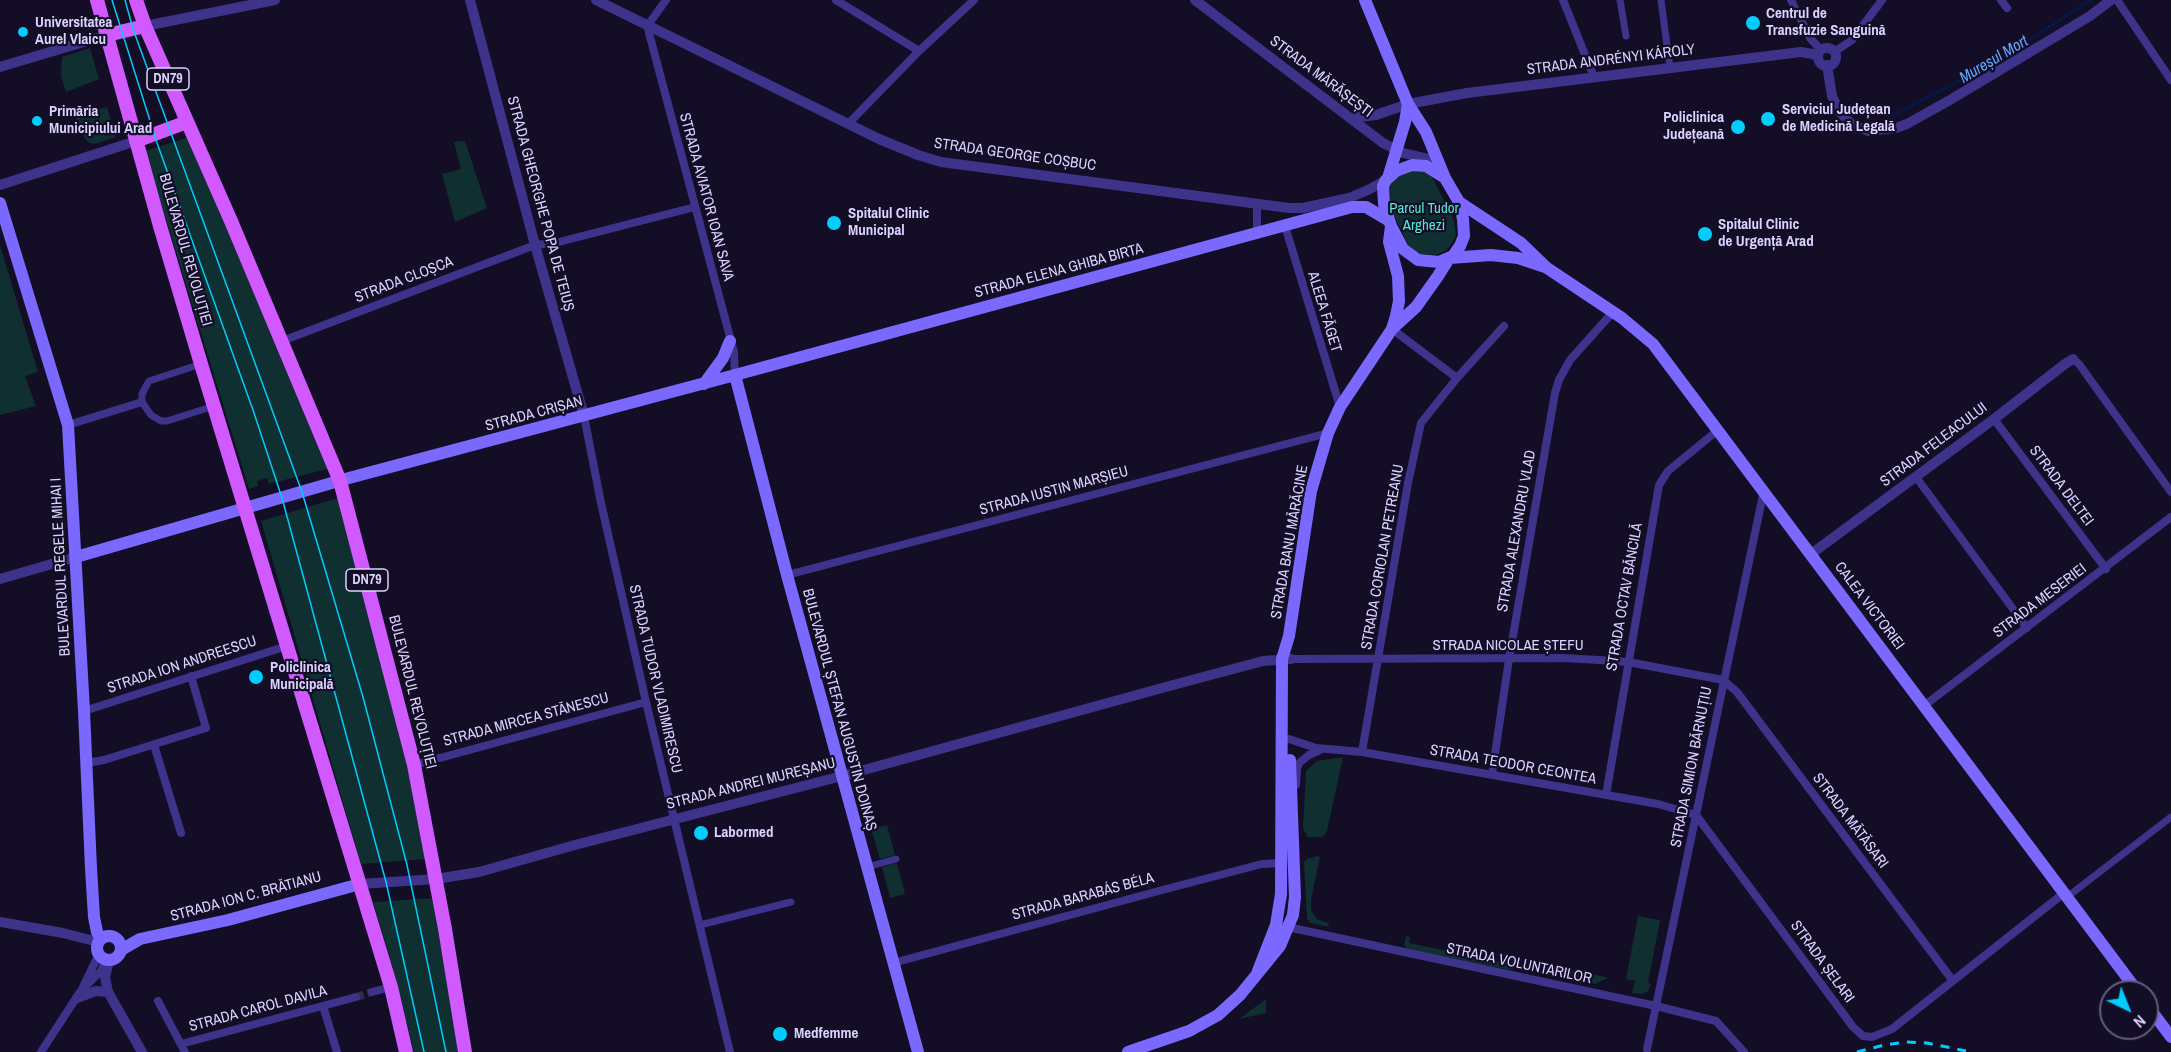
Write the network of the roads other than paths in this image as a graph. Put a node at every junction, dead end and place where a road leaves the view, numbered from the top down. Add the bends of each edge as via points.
1 (97, 0) edge
2 (136, 0) edge
3 (275, 0) edge
4 (470, 0) edge
5 (596, 0) edge
6 (666, 0) edge
7 (836, 0) edge
8 (974, 0) edge
9 (1195, 0) edge
10 (1365, 0) edge
11 (1563, 0) edge
12 (1620, 0) edge
13 (1661, 0) edge
14 (1791, 0) edge
15 (1882, 0) edge
16 (2001, 0) edge
17 (2111, 0) edge
18 (2118, 0) edge
19 (2007, 8) dead end
20 (648, 25) junction
21 (145, 26) junction
22 (107, 35) junction
23 (1626, 36) dead end
24 (920, 51) junction
25 (1834, 52) junction
26 (1820, 53) junction
27 (1827, 65) junction
28 (0, 67) edge
29 (1670, 68) junction
30 (2170, 76) edge
31 (1594, 77) junction
32 (1408, 104) junction
33 (1351, 118) junction
34 (187, 122) junction
35 (849, 123) junction
36 (136, 141) junction
37 (1396, 150) junction
38 (1438, 161) junction
39 (1445, 178) junction
40 (1387, 179) junction
41 (0, 185) edge
42 (1459, 202) junction
43 (0, 203) edge
44 (1257, 204) junction
45 (695, 207) junction
46 (1389, 223) junction
47 (1285, 226) junction
48 (1257, 232) junction
49 (535, 244) junction
50 (1449, 259) junction
51 (1546, 268) junction
52 (1613, 312) junction
53 (1504, 326) dead end
54 (1392, 329) junction
55 (282, 341) junction
56 (730, 341) junction
57 (2073, 359) joint
58 (201, 364) junction
59 (735, 375) junction
60 (1457, 378) junction
61 (704, 384) junction
62 (142, 402) junction
63 (214, 406) junction
64 (1340, 407) junction
65 (584, 416) junction
66 (1994, 419) junction
67 (68, 425) junction
68 (1718, 430) junction
69 (1328, 433) junction
70 (1916, 477) junction
71 (340, 481) junction
72 (1764, 490) junction
73 (2171, 492) edge
74 (245, 509) junction
75 (2171, 517) edge
76 (1811, 554) junction
77 (76, 557) junction
78 (2106, 569) junction
79 (787, 575) junction
80 (0, 579) edge
81 (2027, 628) junction
82 (287, 646) junction
83 (1287, 659) junction
84 (1379, 659) junction
85 (1509, 659) junction
86 (1628, 662) junction
87 (191, 676) junction
88 (1723, 680) junction
89 (646, 702) junction
90 (1924, 705) junction
91 (84, 711) junction
92 (1289, 739) junction
93 (154, 745) junction
94 (1323, 749) junction
95 (1362, 752) junction
96 (86, 763) junction
97 (414, 765) junction
98 (1492, 774) junction
99 (842, 776) junction
100 (1291, 795) junction
101 (1606, 795) junction
102 (1696, 815) junction
103 (2171, 817) edge
104 (675, 819) junction
105 (181, 833) dead end
106 (896, 859) dead end
107 (1281, 863) junction
108 (867, 867) junction
109 (436, 879) junction
110 (360, 884) junction
111 (2066, 895) junction
112 (791, 902) dead end
113 (0, 922) edge
114 (700, 925) junction
115 (1276, 925) junction
116 (1289, 928) junction
117 (116, 938) junction
118 (140, 939) junction
119 (103, 951) junction
120 (121, 951) junction
121 (893, 963) junction
122 (1258, 971) junction
123 (2129, 980) edge
124 (1953, 981) junction
125 (391, 987) junction
126 (108, 992) junction
127 (372, 992) tunnel mouth
128 (78, 995) junction
129 (356, 997) tunnel mouth
130 (159, 1001) dead end
131 (323, 1006) junction
132 (1656, 1006) junction
133 (2159, 1021) edge
134 (2171, 1037) edge
135 (183, 1048) edge
136 (1647, 1049) dead end
137 (41, 1052) edge
138 (142, 1052) edge
139 (337, 1052) edge
140 (406, 1052) edge
141 (465, 1052) edge
142 (730, 1052) edge
143 (918, 1052) edge
144 (1128, 1052) edge
145 (1744, 1052) edge

1 - 22 main road, BULEVARDUL REVOLUȚIEI
2 - 21 main road, BULEVARDUL REVOLUȚIEI / DN79
3 - 21 street
4 - 49 street, STRADA GHEORGHE POPA DE TEIUȘ
5 - 20 street, STRADA GEORGE COȘBUC
6 - 20 street
7 - 24 street
8 - 24 street
9 - 33 street, STRADA MĂRĂȘEȘTI
10 - 32 main road
11 - 31 street
12 - 23 street
13 - 29 street
14 - 26 street
15 - 25 street via 1852,40
16 - 19 street
17 - 27 street via 1950,100 1896,128 1868,131 1850,123 1832,96
18 - 30 street
20 - 35 street, STRADA GEORGE COȘBUC
20 - 45 street, STRADA AVIATOR IOAN SAVA
21 - 22 main road
21 - 34 main road, BULEVARDUL REVOLUȚIEI / DN79
22 - 28 street
22 - 36 main road, BULEVARDUL REVOLUȚIEI
24 - 35 street
25 - 26 street via 1829,48
25 - 27 street via 1835,60
26 - 27 street via 1821,63
26 - 29 street, STRADA ANDRÉNYI KÁROLY
29 - 31 street, STRADA ANDRÉNYI KÁROLY
31 - 32 street, STRADA ANDRÉNYI KÁROLY
32 - 33 street, STRADA ANDRÉNYI KÁROLY via 1376,115
32 - 37 main road
32 - 38 main road via 1419,118
33 - 37 street, STRADA MĂRĂȘEȘTI
34 - 36 main road
34 - 55 main road, BULEVARDUL REVOLUȚIEI / DN79
35 - 44 street, STRADA GEORGE COȘBUC via 901,149 941,162
36 - 41 street
36 - 58 main road, BULEVARDUL REVOLUȚIEI
37 - 38 street, STRADA MĂRĂȘEȘTI
37 - 40 main road
38 - 39 main road
39 - 40 main road via 1418,165 1407,166
39 - 42 main road
40 - 44 street, STRADA GEORGE COȘBUC via 1358,195 1303,208
40 - 46 main road via 1382,193
42 - 50 main road via 1464,236
42 - 51 main road, CALEA VICTORIEI via 1521,243
43 - 67 main road, BULEVARDUL REGELE MIHAI I
44 - 48 street
45 - 49 street, STRADA CLOȘCA via 555,243
45 - 56 street, STRADA AVIATOR IOAN SAVA
46 - 47 main road, STRADA ELENA GHIBA BIRTA via 1371,209 1357,206
46 - 50 main road via 1410,256 1427,262
46 - 54 main road, STRADA BANU MĂRĂCINE via 1399,301
47 - 48 main road, STRADA ELENA GHIBA BIRTA
47 - 64 street, ALEEA FĂGET
48 - 59 main road, STRADA ELENA GHIBA BIRTA
49 - 55 street, STRADA CLOȘCA
49 - 65 street, STRADA GHEORGHE POPA DE TEIUȘ
50 - 51 main road, CALEA VICTORIEI via 1491,255 1518,258
50 - 54 main road, STRADA BANU MĂRĂCINE via 1416,307
51 - 52 main road, CALEA VICTORIEI
52 - 68 main road, CALEA VICTORIEI via 1653,344
52 - 85 street, STRADA ALEXANDRU VLAD via 1570,360 1559,380
53 - 60 street, STRADA CORIOLAN PETREANU
54 - 60 street
54 - 64 main road, STRADA BANU MĂRĂCINE
55 - 71 main road, BULEVARDUL REVOLUȚIEI / DN79
56 - 59 street, STRADA AVIATOR IOAN SAVA via 736,359
56 - 61 main road
57 - 66 street, STRADA FELEACULUI
57 - 73 street
58 - 62 street via 149,381 143,389
58 - 63 main road, BULEVARDUL REVOLUȚIEI
59 - 61 main road, STRADA CRIȘAN
59 - 79 main road, BULEVARDUL ȘTEFAN AUGUSTIN DOINAȘ
60 - 84 street, STRADA CORIOLAN PETREANU via 1419,430
61 - 65 main road, STRADA CRIȘAN
62 - 63 street via 147,412 167,421
62 - 67 street
63 - 74 main road, BULEVARDUL REVOLUȚIEI
64 - 69 main road, STRADA BANU MĂRĂCINE
65 - 71 main road, STRADA CRIȘAN
65 - 89 street, STRADA TUDOR VLADIMIRESCU
66 - 70 street, STRADA FELEACULUI
66 - 78 street, STRADA DELTEI
67 - 77 main road, BULEVARDUL REGELE MIHAI I
68 - 72 main road, CALEA VICTORIEI
68 - 86 street, STRADA OCTAV BĂNCILĂ via 1660,481
69 - 79 street, STRADA IUSTIN MARȘIEU
69 - 83 main road, STRADA BANU MĂRĂCINE via 1311,491
70 - 76 street, STRADA FELEACULUI
70 - 81 street
71 - 74 main road
71 - 97 main road, BULEVARDUL REVOLUȚIEI / DN79
72 - 76 main road, CALEA VICTORIEI
72 - 88 street, STRADA SIMION BĂRNUȚIU
74 - 77 main road
74 - 82 main road, BULEVARDUL REVOLUȚIEI
75 - 78 street, STRADA MESERIEI
76 - 90 main road, CALEA VICTORIEI
77 - 80 street
77 - 91 main road, BULEVARDUL REGELE MIHAI I
78 - 81 street, STRADA MESERIEI
79 - 99 main road, BULEVARDUL ȘTEFAN AUGUSTIN DOINAȘ
81 - 90 street, STRADA MESERIEI
82 - 87 street, STRADA ION ANDREESCU
82 - 110 main road, BULEVARDUL REVOLUȚIEI
83 - 84 street, STRADA NICOLAE ȘTEFU
83 - 92 main road, STRADA BANU MĂRĂCINE
83 - 99 street, STRADA ANDREI MUREȘANU via 1263,661
83 - 107 main road, STRADA BANU MĂRĂCINE
84 - 85 street, STRADA NICOLAE ȘTEFU
84 - 95 street, STRADA CORIOLAN PETREANU
85 - 86 street, STRADA NICOLAE ȘTEFU
85 - 98 street, STRADA ALEXANDRU VLAD
86 - 88 street, STRADA NICOLAE ȘTEFU
86 - 101 street, STRADA OCTAV BĂNCILĂ
87 - 91 street, STRADA ION ANDREESCU
87 - 93 street via 206,728
88 - 102 street, STRADA SIMION BĂRNUȚIU
88 - 124 street, STRADA MĂTĂSARI via 1737,692
89 - 97 street, STRADA MIRCEA STĂNESCU
89 - 104 street, STRADA TUDOR VLADIMIRESCU
90 - 111 main road, CALEA VICTORIEI
91 - 96 main road, BULEVARDUL REGELE MIHAI I
92 - 94 street, STRADA TEODOR CEONTEA
92 - 100 main road, STRADA BANU MĂRĂCINE
93 - 96 street
93 - 105 street
94 - 95 street, STRADA TEODOR CEONTEA
94 - 100 street via 1299,763
95 - 98 street, STRADA TEODOR CEONTEA
96 - 119 main road, BULEVARDUL REGELE MIHAI I via 94,917
97 - 109 main road, BULEVARDUL REVOLUȚIEI / DN79
98 - 101 street, STRADA TEODOR CEONTEA
99 - 104 street, STRADA ANDREI MUREȘANU
99 - 108 main road, BULEVARDUL ȘTEFAN AUGUSTIN DOINAȘ
100 - 116 main road, STRADA BANU MĂRĂCINE via 1295,897
101 - 102 street, STRADA TEODOR CEONTEA
102 - 124 street, STRADA ȘELARI via 1863,1036 1872,1037 1892,1029
102 - 132 street, STRADA SIMION BĂRNUȚIU
103 - 111 street
104 - 109 street, STRADA ANDREI MUREȘANU via 490,869
104 - 114 street, STRADA TUDOR VLADIMIRESCU
106 - 108 street
107 - 115 main road, STRADA BANU MĂRĂCINE
107 - 121 street, STRADA BARABÁS BÉLA via 1198,880
108 - 121 main road, BULEVARDUL ȘTEFAN AUGUSTIN DOINAȘ
109 - 110 street
109 - 141 main road, BULEVARDUL REVOLUȚIEI / DN79
110 - 118 main road, STRADA ION C. BRĂTIANU
110 - 125 main road, BULEVARDUL REVOLUȚIEI
111 - 123 main road, CALEA VICTORIEI
111 - 124 street
112 - 114 street
113 - 119 street via 63,933
114 - 142 street, STRADA TUDOR VLADIMIRESCU
115 - 116 street, STRADA VOLUNTARILOR
115 - 122 main road, STRADA BANU MĂRĂCINE
116 - 122 main road via 1280,946
116 - 132 street, STRADA VOLUNTARILOR
117 - 118 main road, STRADA ION C. BRĂTIANU
117 - 119 main road, STRADA ION C. BRĂTIANU via 111,936
117 - 120 main road
118 - 120 main road, STRADA ION C. BRĂTIANU
119 - 120 main road, STRADA ION C. BRĂTIANU via 114,959
119 - 126 street
119 - 128 street
121 - 143 main road, BULEVARDUL ȘTEFAN AUGUSTIN DOINAȘ
122 - 144 main road via 1235,1000 1206,1023
125 - 127 street
125 - 140 main road, BULEVARDUL REVOLUȚIEI
126 - 128 street
126 - 138 street
128 - 137 street
129 - 131 street, STRADA CAROL DAVILA
130 - 135 street, STRADA CAROL DAVILA
131 - 135 street, STRADA CAROL DAVILA
131 - 139 street
132 - 136 street, STRADA SIMION BĂRNUȚIU
132 - 145 street, STRADA VOLUNTARILOR via 1716,1022
133 - 134 main road

